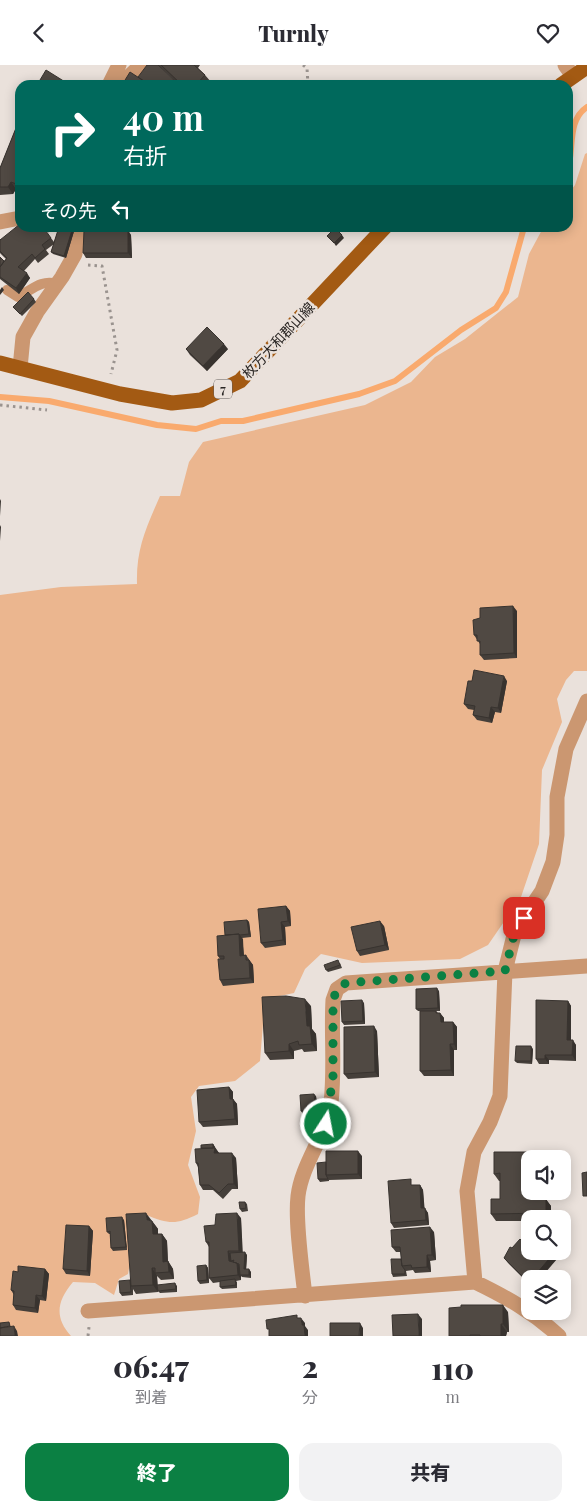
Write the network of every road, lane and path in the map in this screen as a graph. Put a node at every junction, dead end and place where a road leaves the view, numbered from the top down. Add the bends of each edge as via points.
1 (119, 65) edge
2 (141, 65) edge
3 (303, 65) edge
4 (587, 67) edge
5 (566, 75) edge
6 (112, 80) edge
7 (125, 80) edge
8 (308, 80) edge
9 (15, 219) edge
10 (1, 222) edge
11 (78, 232) edge
12 (380, 232) edge
13 (60, 280) junction
14 (7, 291) edge
15 (0, 363) edge
16 (20, 368) junction
17 (105, 391) junction
18 (0, 405) edge
19 (46, 410) dead end
20 (587, 701) edge
21 (587, 965) edge
22 (505, 971) junction
23 (475, 1282) junction
24 (305, 1296) junction
25 (88, 1311) dead end
26 (559, 1336) edge

1 - 6 street
2 - 7 street
3 - 8 path via 307,68
4 - 5 main road
9 - 10 street
11 - 13 street via 75,254
12 - 17 main road, 枚方大和郡山線 / 7 via 240,381 201,400 172,403
13 - 14 lane via 38,285 18,297
13 - 16 street via 23,337
13 - 17 path via 70,277 83,265 102,266 117,350
15 - 16 main road, 枚方大和郡山線 / 7
16 - 17 main road, 枚方大和郡山線 / 7
18 - 19 path
20 - 22 street via 564,759 557,797 553,862 542,891 515,931
21 - 22 street
22 - 23 street via 500,1096 474,1151 467,1191
22 - 24 street via 346,983 337,989 333,1000 331,1104 298,1197
23 - 24 street
23 - 26 street via 539,1317
24 - 25 street

